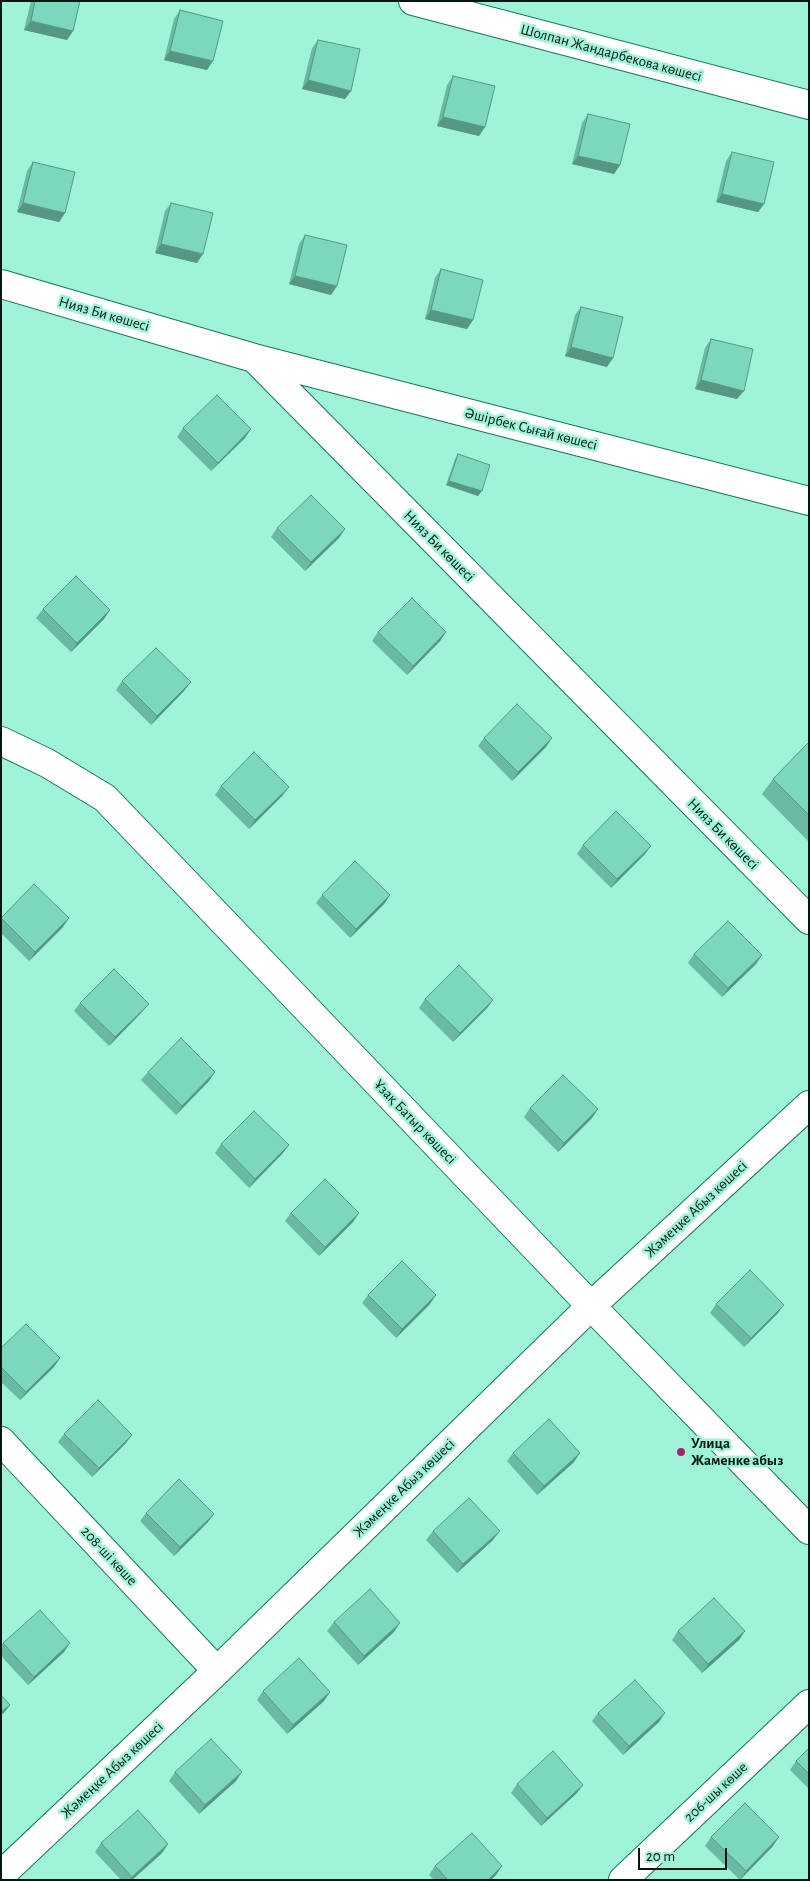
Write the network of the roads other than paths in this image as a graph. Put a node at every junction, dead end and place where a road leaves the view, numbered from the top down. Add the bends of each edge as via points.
1 (413, 1) edge
2 (809, 105) edge
3 (1, 284) edge
4 (254, 358) junction
5 (809, 501) edge
6 (1, 741) edge
7 (809, 920) edge
8 (809, 1105) edge
9 (591, 1306) junction
10 (1, 1441) edge
11 (809, 1530) edge
12 (216, 1671) junction
13 (809, 1704) edge
14 (1, 1875) edge
15 (623, 1880) edge

1 - 2 street, Шолпан Жандарбекова көшесі
3 - 4 street, Нияз Би көшесі
4 - 5 street, Әшірбек Сығай көшесі
4 - 7 street, Нияз Би көшесі
6 - 9 street, Ұзақ Батыр көшесі via 47,763 105,798
8 - 9 street, Жәмеңке Абыз көшесі
9 - 11 street, Ұзақ Батыр көшесі
9 - 12 street, Жәмеңке Абыз көшесі
10 - 12 street, 208-ші көше
12 - 14 street, Жәмеңке Абыз көшесі
13 - 15 street, 206-шы көше

